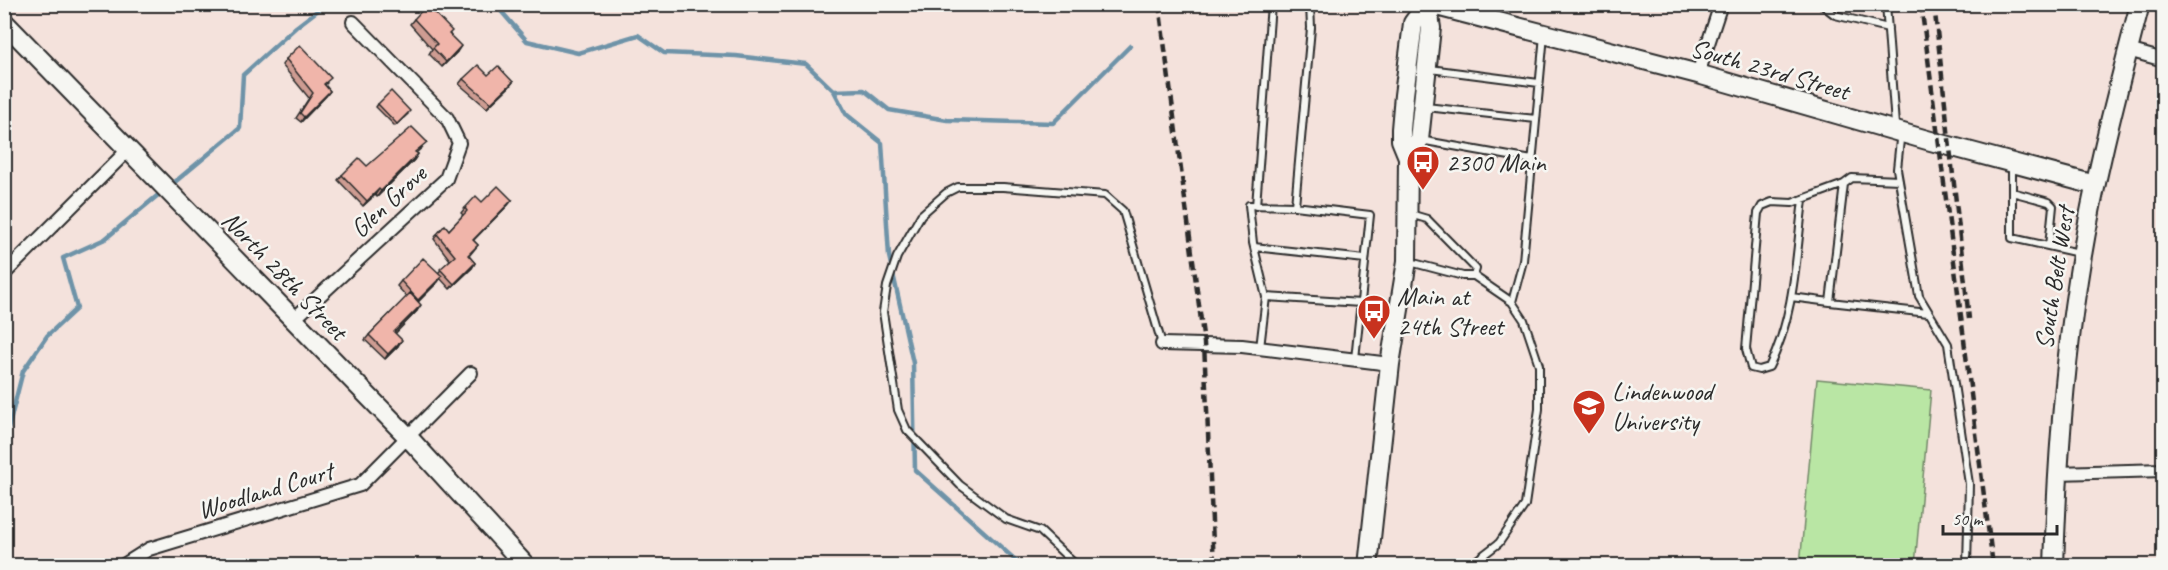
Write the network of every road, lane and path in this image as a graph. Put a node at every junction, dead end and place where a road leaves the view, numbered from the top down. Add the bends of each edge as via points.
1 (1271, 4) edge
2 (1310, 4) edge
3 (1428, 4) edge
4 (1721, 4) edge
5 (1821, 4) edge
6 (1886, 4) edge
7 (2140, 4) edge
8 (1489, 12) edge
9 (4, 22) edge
10 (352, 22) dead end
11 (1888, 28) junction
12 (1544, 34) junction
13 (2128, 50) junction
14 (2163, 60) edge
15 (1426, 68) junction
16 (1698, 74) junction
17 (1539, 82) junction
18 (1423, 107) junction
19 (1536, 119) junction
20 (1895, 125) dead end
21 (1419, 140) junction
22 (1900, 140) dead end
23 (128, 150) junction
24 (1408, 157) junction
25 (1532, 160) junction
26 (2012, 161) junction
27 (1899, 180) junction
28 (1844, 184) junction
29 (2095, 185) junction
30 (2012, 192) junction
31 (1803, 200) junction
32 (1256, 206) junction
33 (1295, 206) junction
34 (1407, 213) junction
35 (2049, 246) junction
36 (1254, 247) junction
37 (2082, 254) junction
38 (1365, 259) junction
39 (1407, 261) junction
40 (4, 274) edge
41 (1474, 276) junction
42 (1266, 297) junction
43 (1791, 297) junction
44 (1512, 302) junction
45 (1830, 302) junction
46 (1361, 303) junction
47 (1928, 313) junction
48 (293, 320) junction
49 (1162, 344) joint
50 (1260, 348) junction
51 (1355, 360) junction
52 (1390, 364) junction
53 (471, 373) dead end
54 (408, 437) junction
55 (2163, 470) edge
56 (2057, 473) junction
57 (122, 566) edge
58 (526, 566) edge
59 (1077, 566) edge
60 (1368, 566) edge
61 (1469, 566) edge
62 (1967, 566) edge
63 (2054, 566) edge

1 - 32 lane
2 - 33 lane
3 - 8 street, South 23rd Street
3 - 15 street via 1431,28
3 - 24 street via 1413,23 1408,58 1401,129
4 - 16 street
5 - 11 lane via 1835,15
6 - 11 lane
7 - 13 street, South Belt West
8 - 12 street, South 23rd Street
9 - 23 street, North 28th Street
10 - 48 street, Glen Grove via 447,118 459,143 446,179
11 - 20 lane
12 - 16 street, South 23rd Street
12 - 17 lane
13 - 14 street
13 - 29 street, South Belt West
15 - 17 lane
15 - 18 street
16 - 26 street, South 23rd Street
17 - 19 lane
18 - 19 lane
18 - 21 street
19 - 25 lane
21 - 24 street
21 - 25 lane
22 - 27 lane
23 - 40 street
23 - 48 street, North 28th Street
24 - 34 street
25 - 44 lane via 1522,261
26 - 29 street, South 23rd Street
26 - 30 lane
27 - 28 lane via 1852,178
27 - 47 lane via 1919,296
28 - 31 lane
28 - 45 lane
29 - 37 street, South Belt West
30 - 35 lane via 2012,238
30 - 35 lane via 2049,201 2054,207
31 - 43 lane
31 - 43 lane via 1772,202 1762,206 1758,213 1746,349 1750,368 1769,367
32 - 33 lane
32 - 36 lane via 1249,206
33 - 38 lane via 1370,215
34 - 39 street
34 - 41 lane via 1427,219 1476,269
35 - 37 lane
36 - 38 lane
36 - 42 lane
37 - 56 street, South Belt West via 2064,384
38 - 46 lane
39 - 41 lane
39 - 52 street
41 - 44 lane
42 - 46 lane
42 - 50 lane
43 - 45 lane
44 - 61 lane via 1524,320 1539,365 1539,409 1525,505 1498,543
45 - 47 lane
46 - 51 lane
47 - 62 lane via 1948,344 1969,484
48 - 54 street, North 28th Street
49 - 50 street
49 - 59 lane via 1123,211 1105,195 958,187 921,215 897,256 884,312 898,410 907,430 960,485 1006,519 1040,531
50 - 51 street
51 - 52 street
52 - 60 street
53 - 54 street, Woodland Court
54 - 57 street, Woodland Court via 360,485 149,549
54 - 58 street, North 28th Street
55 - 56 street
56 - 63 street, South Belt West

